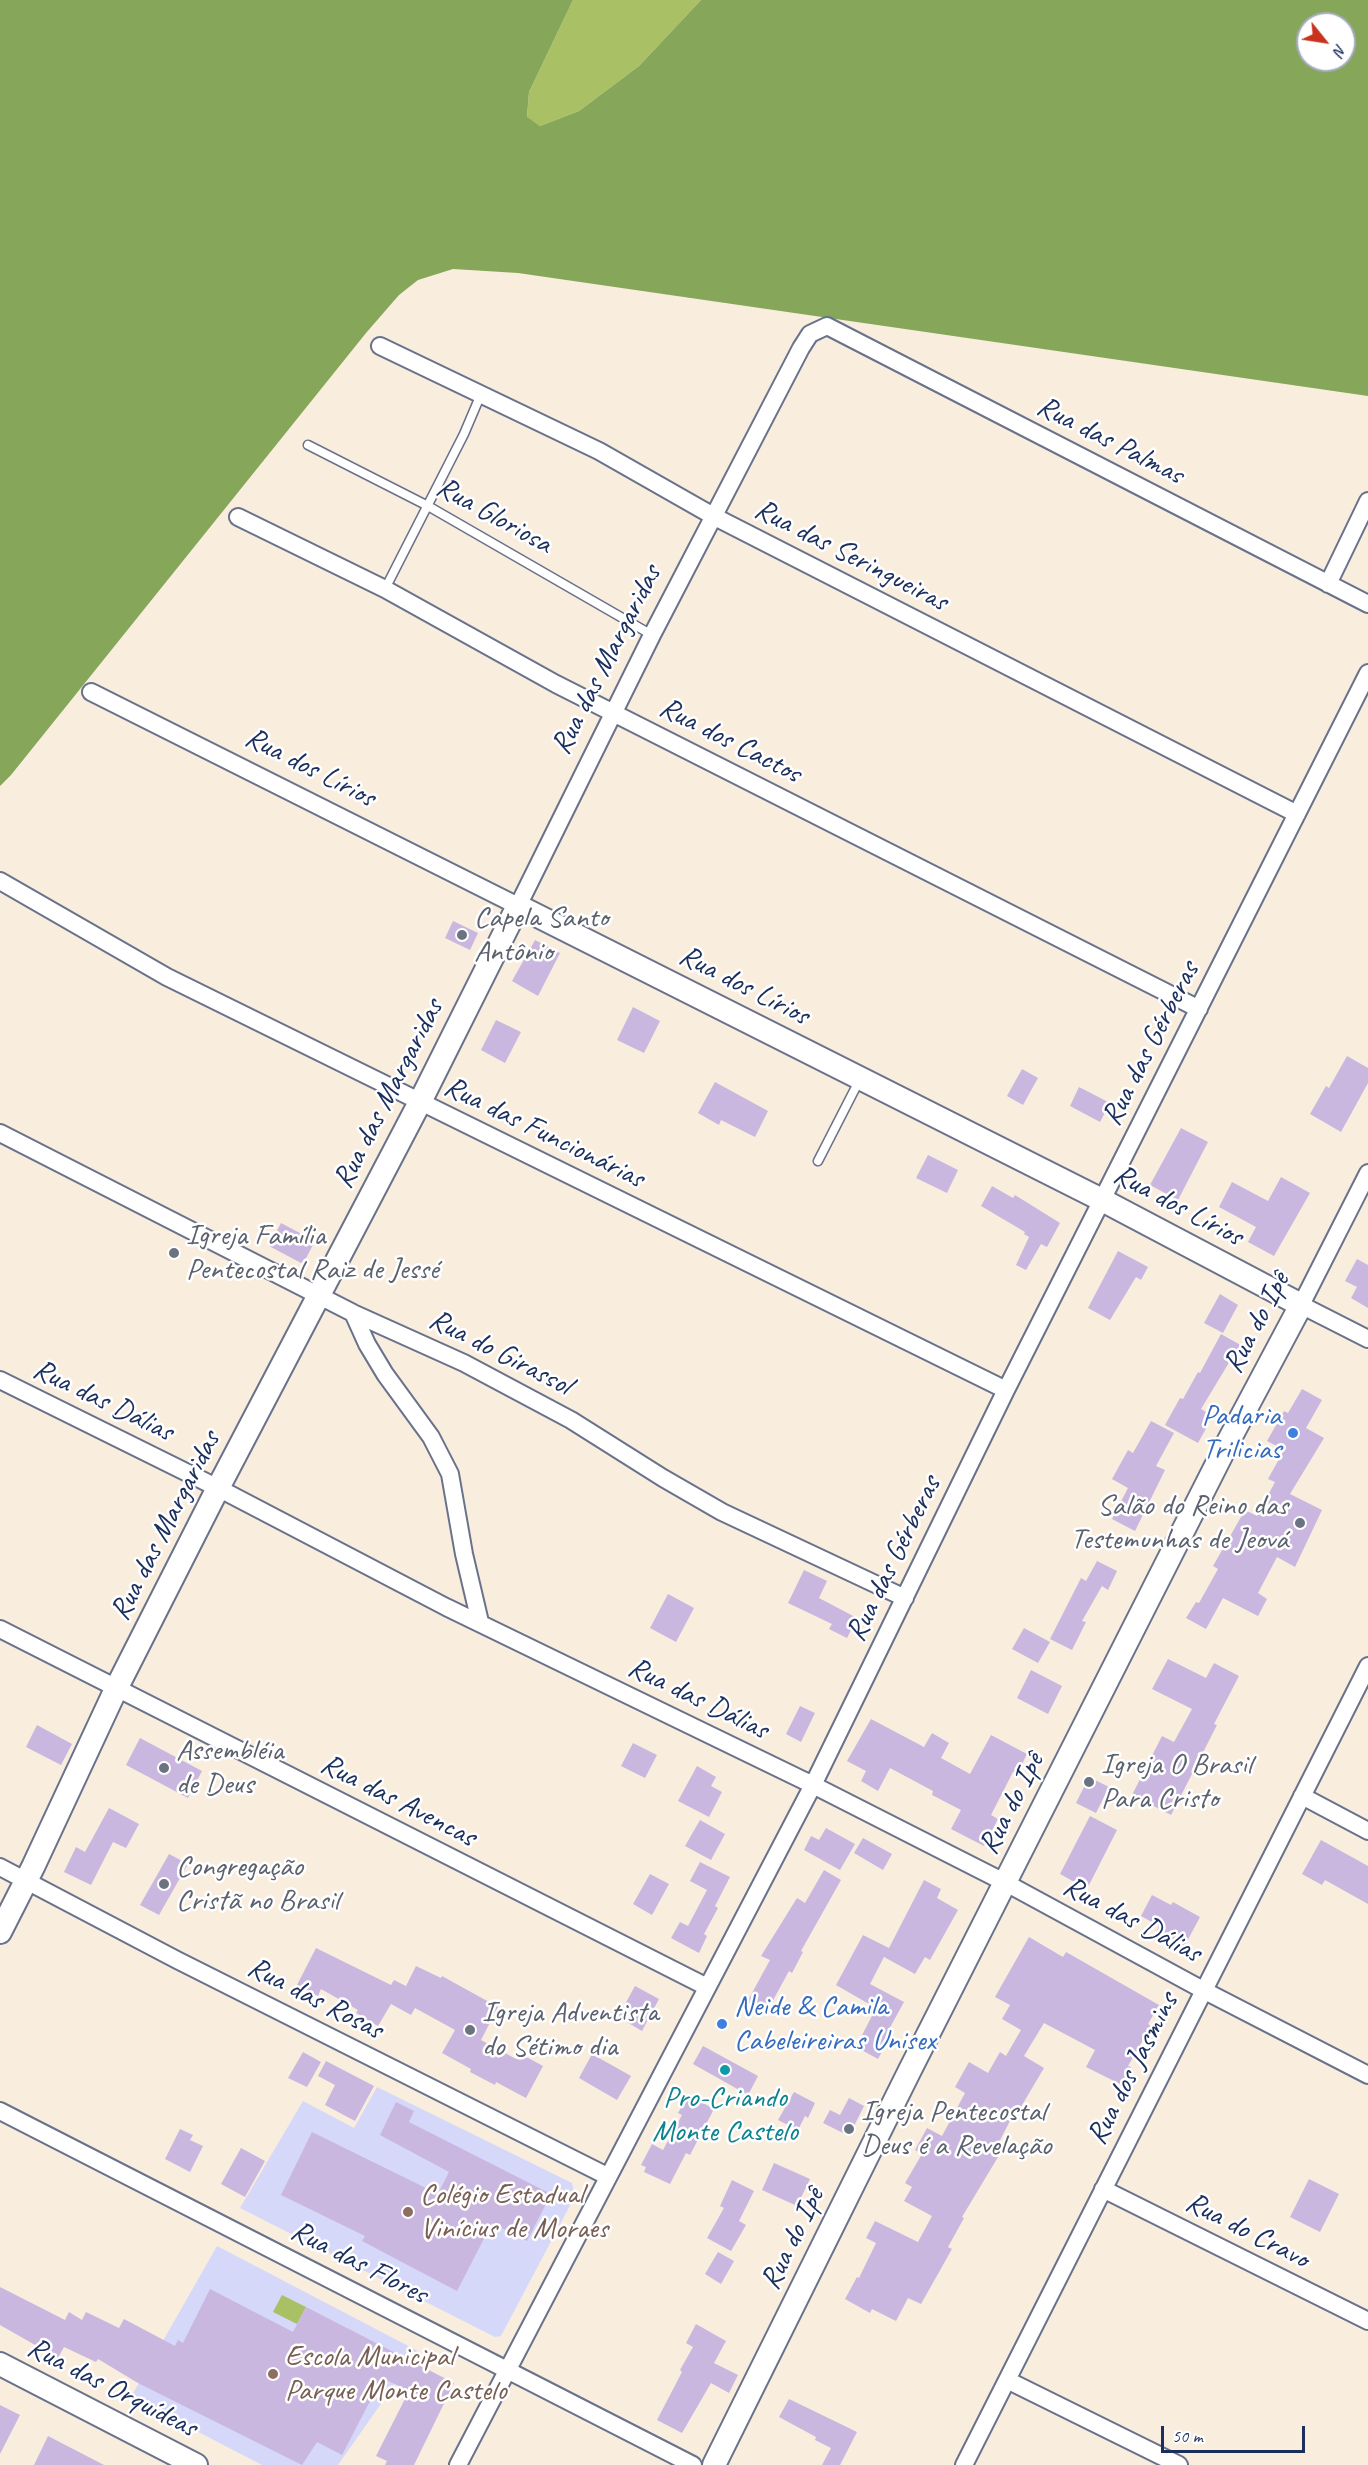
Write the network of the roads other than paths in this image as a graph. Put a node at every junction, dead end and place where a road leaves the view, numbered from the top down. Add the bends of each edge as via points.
1 (827, 326) joint
2 (380, 346) dead end
3 (481, 394) junction
4 (308, 445) dead end
5 (1368, 501) edge
6 (428, 506) junction
7 (238, 517) dead end
8 (714, 517) junction
9 (1328, 584) junction
10 (385, 589) junction
11 (1368, 604) edge
12 (652, 635) junction
13 (1368, 673) edge
14 (91, 692) dead end
15 (614, 712) junction
16 (1297, 814) junction
17 (0, 881) edge
18 (518, 906) junction
19 (1199, 1009) junction
20 (861, 1079) junction
21 (420, 1102) junction
22 (0, 1133) edge
23 (818, 1161) dead end
24 (1368, 1173) edge
25 (1102, 1200) junction
26 (320, 1295) junction
27 (1301, 1305) junction
28 (353, 1313) junction
29 (1368, 1339) edge
30 (0, 1380) edge
31 (1006, 1390) junction
32 (218, 1488) junction
33 (905, 1598) junction
34 (480, 1622) junction
35 (0, 1629) edge
36 (1366, 1676) edge
37 (116, 1689) junction
38 (813, 1785) junction
39 (1302, 1796) junction
40 (1368, 1831) edge
41 (0, 1867) edge
42 (27, 1880) junction
43 (1006, 1883) junction
44 (0, 1932) edge
45 (707, 1987) junction
46 (1203, 1990) junction
47 (1368, 2075) edge
48 (0, 2111) edge
49 (607, 2176) junction
50 (1103, 2189) junction
51 (1368, 2321) edge
52 (0, 2364) edge
53 (508, 2369) junction
54 (1007, 2380) junction
55 (196, 2465) edge
56 (459, 2465) edge
57 (693, 2465) edge
58 (714, 2465) edge
59 (964, 2465) edge
60 (1179, 2465) edge

1 - 8 street, Rua das Margaridas via 810,334 801,348
1 - 9 street, Rua das Palmas
2 - 3 street, Rua das Seringueiras
3 - 6 lane
3 - 8 street, Rua das Seringueiras via 599,451
4 - 6 lane, Rua Gloriosa
5 - 9 street
6 - 10 lane
6 - 12 lane, Rua Gloriosa
7 - 10 street, Rua dos Cactos
8 - 12 street, Rua das Margaridas
8 - 16 street, Rua das Seringueiras
9 - 11 street, Rua das Palmas
10 - 15 street, Rua dos Cactos
12 - 15 street, Rua das Margaridas
13 - 16 street, Rua das Gérberas
14 - 18 street, Rua dos Lírios
15 - 18 street, Rua das Margaridas
15 - 19 street, Rua dos Cactos
16 - 19 street, Rua das Gérberas
17 - 21 street, Rua das Funcionárias via 167,976
18 - 20 street, Rua dos Lírios
18 - 21 street, Rua das Margaridas
19 - 25 street, Rua das Gérberas
20 - 23 lane
20 - 25 street, Rua dos Lírios
21 - 26 street, Rua das Margaridas
21 - 31 street, Rua das Funcionárias
22 - 26 street, Rua do Girassol
24 - 27 street, Rua do Ipê
25 - 27 street, Rua dos Lírios
25 - 31 street, Rua das Gérberas
26 - 28 street, Rua do Girassol
26 - 32 street, Rua das Margaridas
27 - 29 street, Rua dos Lírios
27 - 43 street, Rua do Ipê
28 - 33 street, Rua do Girassol via 431,1347 542,1404 722,1512
28 - 34 street via 366,1344 431,1437 450,1474
30 - 32 street, Rua das Dálias
31 - 33 street, Rua das Gérberas
32 - 34 street, Rua das Dálias
32 - 37 street, Rua das Margaridas
33 - 38 street, Rua das Gérberas
34 - 38 street, Rua das Dálias
35 - 37 street, Rua das Avencas
36 - 39 street, Rua dos Jasmins
37 - 42 street, Rua das Margaridas
37 - 45 street, Rua das Avencas
38 - 43 street, Rua das Dálias
38 - 45 street, Rua das Gérberas
39 - 40 street
39 - 46 street, Rua dos Jasmins
41 - 42 street, Rua das Rosas
42 - 44 street, Rua das Margaridas
42 - 49 street, Rua das Rosas via 177,1960
43 - 46 street, Rua das Dálias
43 - 58 street, Rua do Ipê
45 - 49 street, Rua das Gérberas
46 - 47 street, Rua das Dálias
46 - 50 street, Rua dos Jasmins
48 - 53 street, Rua das Flores
49 - 53 street, Rua das Gérberas
50 - 51 street, Rua do Cravo
50 - 54 street, Rua dos Jasmins
52 - 55 street, Rua das Orquídeas
53 - 56 street, Rua das Gérberas
53 - 57 street, Rua das Flores
54 - 59 street, Rua dos Jasmins
54 - 60 street

